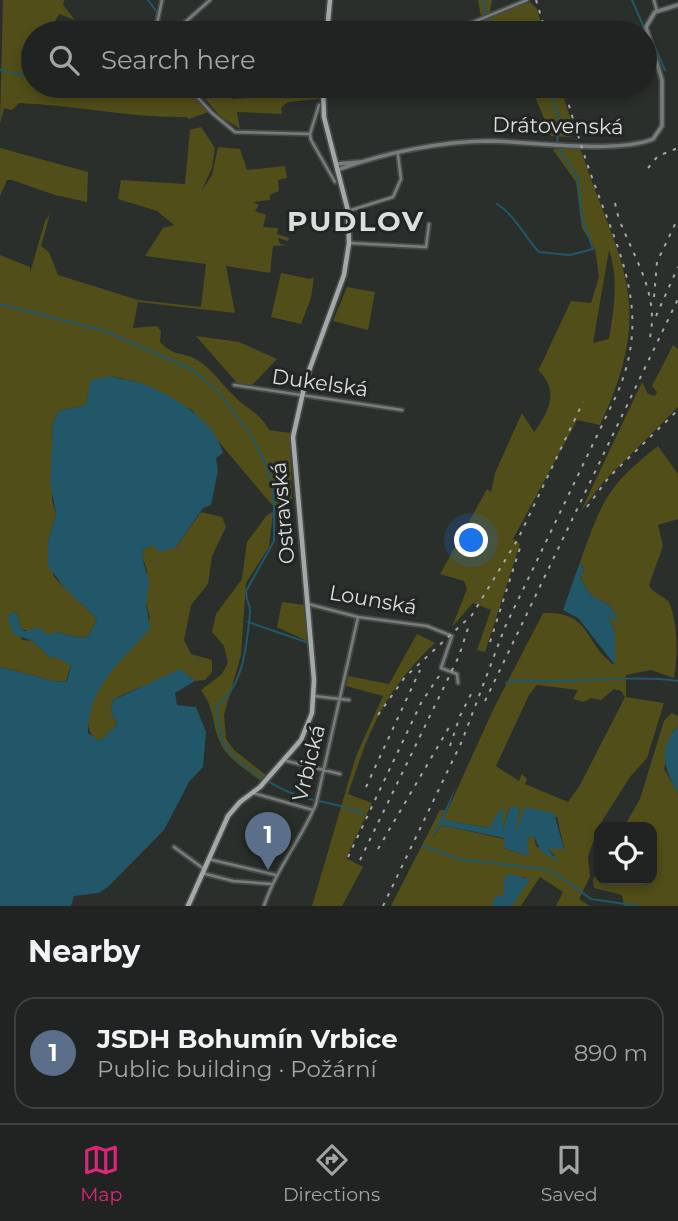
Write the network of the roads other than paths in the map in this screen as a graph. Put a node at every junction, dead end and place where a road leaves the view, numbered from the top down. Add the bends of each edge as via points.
1 (162, 0) edge
2 (210, 0) edge
3 (330, 0) edge
4 (527, 0) edge
5 (654, 0) edge
6 (678, 5) edge
7 (657, 10) junction
8 (158, 21) edge
9 (186, 21) edge
10 (328, 21) edge
11 (476, 21) edge
12 (648, 21) edge
13 (657, 65) edge
14 (200, 98) edge
15 (323, 98) edge
16 (318, 105) dead end
17 (310, 134) junction
18 (398, 155) junction
19 (337, 167) junction
20 (326, 169) junction
21 (335, 182) dead end
22 (348, 211) junction
23 (429, 224) dead end
24 (349, 243) junction
25 (234, 385) dead end
26 (301, 397) junction
27 (402, 410) dead end
28 (306, 604) junction
29 (358, 617) junction
30 (458, 683) dead end
31 (314, 696) junction
32 (341, 699) junction
33 (349, 700) dead end
34 (287, 761) junction
35 (321, 770) junction
36 (340, 774) dead end
37 (253, 793) junction
38 (313, 810) junction
39 (174, 847) dead end
40 (208, 859) junction
41 (203, 871) junction
42 (276, 875) junction
43 (272, 884) junction
44 (188, 906) edge
45 (264, 906) edge

1 - 8 street
2 - 9 street
3 - 10 main road
4 - 11 street
5 - 7 street
6 - 7 street
7 - 12 street, Drátovenská
13 - 18 street, Drátovenská via 662,80 662,126 648,141 473,142
14 - 17 street via 235,132
15 - 19 main road, Ostravská
16 - 17 street
17 - 20 street
18 - 19 street, Drátovenská
18 - 22 street via 401,178 393,197
19 - 20 street
19 - 22 main road, Ostravská
20 - 21 street
22 - 24 main road, Ostravská
23 - 24 street via 426,247
24 - 26 main road, Ostravská via 339,293
25 - 26 street, Dukelská
26 - 27 street, Dukelská
26 - 28 main road, Ostravská via 293,457
28 - 29 street, Lounská
28 - 31 main road, Ostravská
29 - 30 street, Lounská via 452,636 441,668 457,674
29 - 32 street, Vrbická
31 - 32 street
31 - 34 main road, Ostravská via 308,728
32 - 33 street
32 - 35 street, Vrbická
34 - 35 street
34 - 37 main road, Ostravská
35 - 36 street
35 - 38 street, Vrbická
37 - 38 street
37 - 40 main road, Ostravská via 228,816
38 - 42 street, Vrbická
39 - 41 street
40 - 41 main road, Ostravská
40 - 42 street
41 - 43 street via 233,881
41 - 44 main road, Ostravská
42 - 43 street, Vrbická
43 - 45 street, Vrbická

